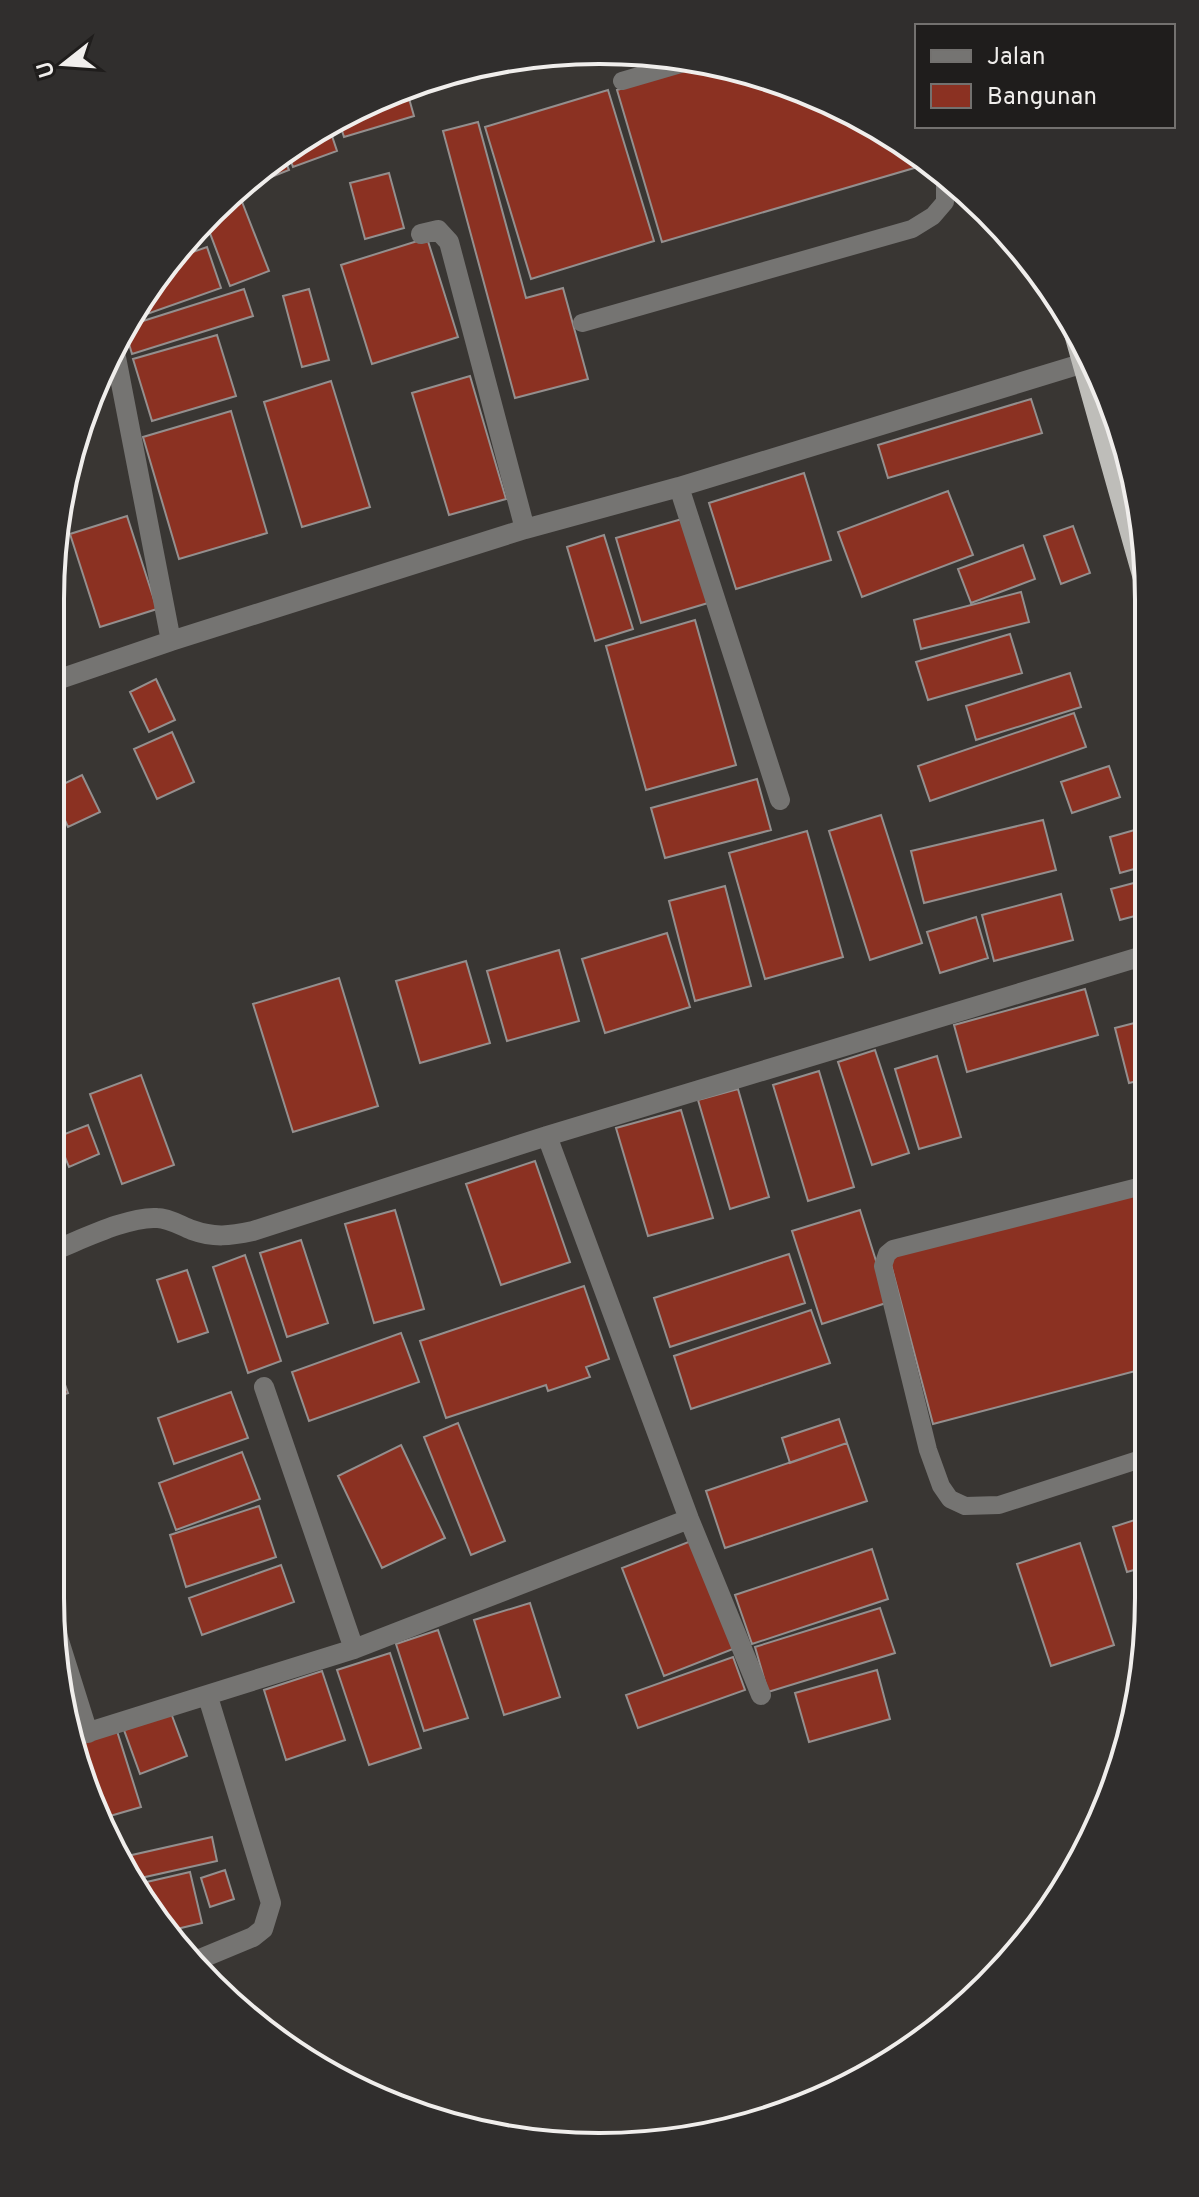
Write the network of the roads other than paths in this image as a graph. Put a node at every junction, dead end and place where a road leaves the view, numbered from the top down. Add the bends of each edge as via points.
1 (665, 69) edge
2 (622, 81) dead end
3 (945, 191) edge
4 (421, 234) dead end
5 (582, 323) dead end
6 (1080, 364) edge
7 (118, 366) edge
8 (1091, 388) edge
9 (679, 487) junction
10 (1129, 526) edge
11 (525, 529) junction
12 (171, 641) junction
13 (64, 678) edge
14 (780, 800) dead end
15 (1135, 958) edge
16 (547, 1136) junction
17 (1135, 1188) edge
18 (64, 1246) edge
19 (264, 1387) dead end
20 (1135, 1461) edge
21 (689, 1519) junction
22 (354, 1649) junction
23 (761, 1695) dead end
24 (208, 1697) junction
25 (82, 1735) edge
26 (203, 1958) edge

1 - 2 lane
3 - 5 lane via 945,202 933,216 912,229
4 - 11 street via 438,230 449,242
6 - 9 street
7 - 12 street
8 - 10 highway
9 - 11 street
9 - 14 street
11 - 12 street
12 - 13 street
15 - 16 street
16 - 18 street via 253,1231 221,1238 158,1217 126,1222
16 - 21 street
17 - 20 lane via 893,1249 883,1266 928,1450 950,1499 965,1506 999,1505
19 - 22 street
21 - 22 street
21 - 23 street
22 - 24 street
24 - 25 street
24 - 26 street via 271,1903 263,1929

